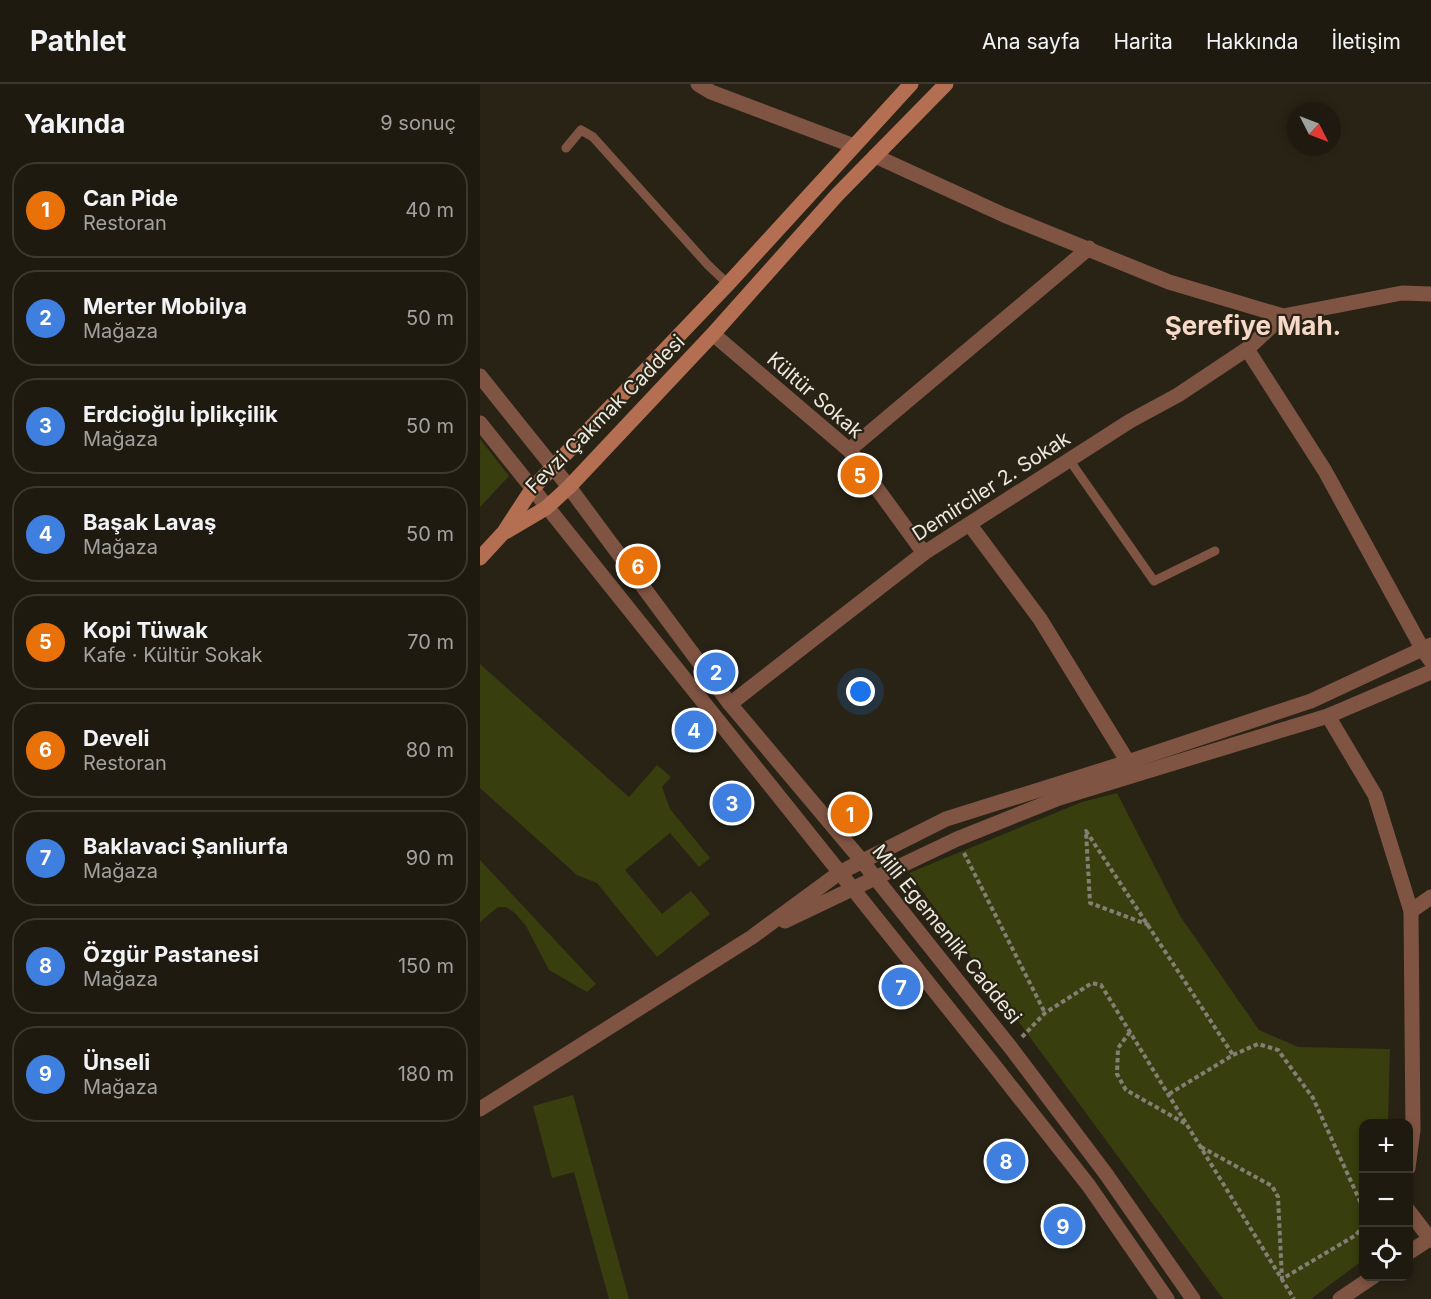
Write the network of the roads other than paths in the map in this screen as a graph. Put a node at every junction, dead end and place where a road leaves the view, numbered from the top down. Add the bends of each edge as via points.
1 (698, 84) edge
2 (911, 84) edge
3 (946, 84) edge
4 (854, 146) junction
5 (566, 148) dead end
6 (875, 156) junction
7 (1089, 248) junction
8 (728, 284) junction
9 (1431, 294) edge
10 (1283, 316) junction
11 (713, 334) junction
12 (1247, 349) junction
13 (480, 376) edge
14 (480, 423) edge
15 (849, 450) junction
16 (1070, 461) junction
17 (553, 468) junction
18 (569, 487) junction
19 (532, 489) junction
20 (546, 508) junction
21 (970, 525) junction
22 (504, 532) junction
23 (1215, 550) dead end
24 (924, 553) junction
25 (480, 558) edge
26 (1428, 652) edge
27 (1431, 672) edge
28 (730, 704) junction
29 (1328, 716) junction
30 (1128, 762) junction
31 (862, 861) junction
32 (839, 873) junction
33 (875, 877) junction
34 (852, 889) junction
35 (1431, 897) edge
36 (1411, 911) junction
37 (752, 937) junction
38 (481, 1106) edge
39 (1413, 1119) edge
40 (1413, 1217) edge
41 (1430, 1239) edge
42 (1413, 1250) edge
43 (1367, 1281) edge
44 (1167, 1299) edge
45 (1193, 1299) edge
46 (1340, 1299) edge

1 - 4 street
2 - 4 main road, Fevzi Çakmak Caddesi
3 - 6 main road, Fevzi Çakmak Caddesi
4 - 8 main road, Fevzi Çakmak Caddesi
5 - 8 lane via 581,130 593,137
6 - 7 street via 1004,215
6 - 11 main road, Fevzi Çakmak Caddesi
7 - 10 street via 1169,282
7 - 15 street
8 - 17 main road, Fevzi Çakmak Caddesi
9 - 10 street via 1402,293
10 - 12 street, Demirciler 2. Sokak
11 - 15 street, Kültür Sokak
11 - 18 main road, Fevzi Çakmak Caddesi
12 - 16 street, Demirciler 2. Sokak
12 - 26 street via 1325,471
13 - 17 street, Milli Egemenlik Caddesi
14 - 19 street
15 - 24 street, Kültür Sokak
16 - 21 street, Demirciler 2. Sokak
16 - 23 lane via 1154,581
17 - 18 street, Milli Egemenlik Caddesi
17 - 19 main road, Fevzi Çakmak Caddesi
18 - 20 main road, Fevzi Çakmak Caddesi
18 - 28 street, Milli Egemenlik Caddesi
19 - 20 street
19 - 22 main road, Fevzi Çakmak Caddesi
20 - 22 main road, Fevzi Çakmak Caddesi
20 - 32 street
21 - 24 street, Demirciler 2. Sokak
21 - 30 street via 1040,619
22 - 25 main road
24 - 28 street, Demirciler 2. Sokak
26 - 30 street via 1311,701
27 - 29 street
28 - 31 street, Milli Egemenlik Caddesi
29 - 33 street via 1059,798
29 - 36 street via 1376,795
30 - 31 street via 946,819
31 - 32 street
31 - 33 street, Milli Egemenlik Caddesi
32 - 34 street
32 - 37 street
33 - 34 street
33 - 45 street, Milli Egemenlik Caddesi via 1106,1174
34 - 37 street
34 - 44 street via 1089,1186
35 - 36 street
36 - 39 street
37 - 38 street
40 - 41 street
41 - 42 street
43 - 46 street

